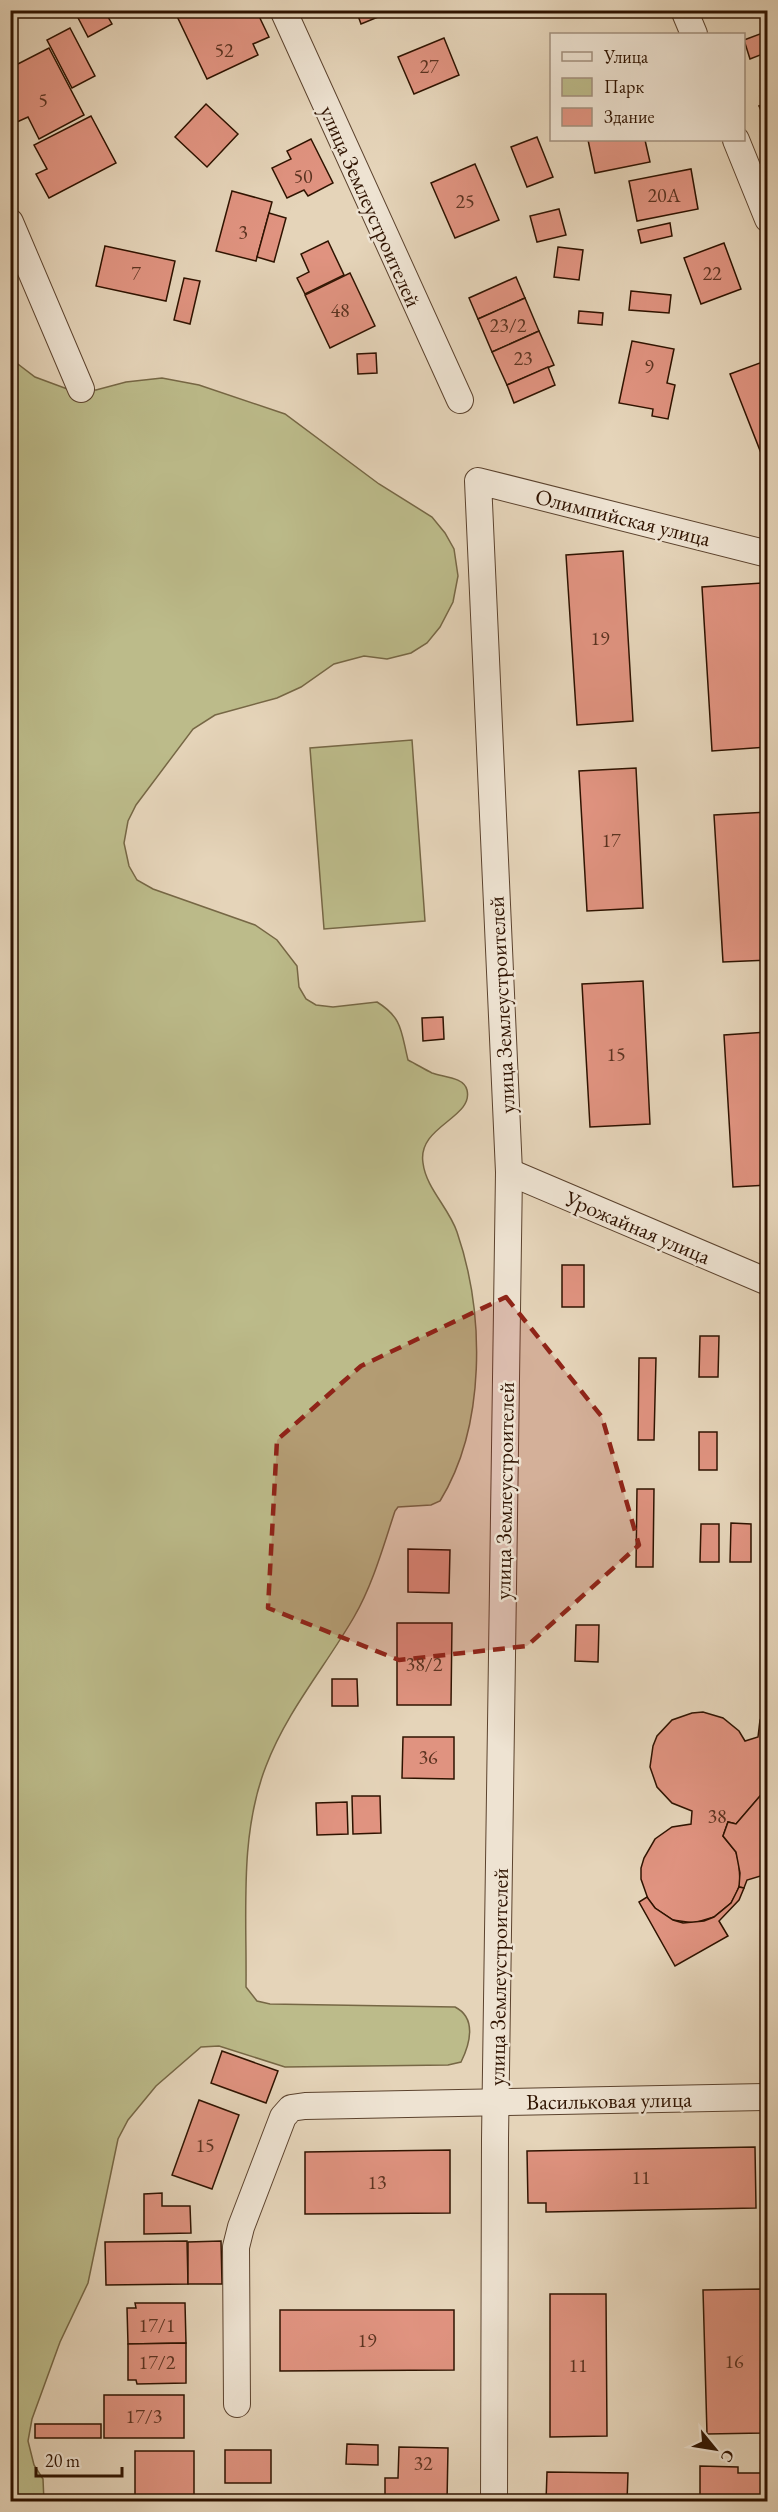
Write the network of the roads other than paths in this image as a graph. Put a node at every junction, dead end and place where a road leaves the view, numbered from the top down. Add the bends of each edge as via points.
1 (283, 10) edge
2 (684, 10) edge
3 (694, 33) edge
4 (736, 141) edge
5 (768, 219) edge
6 (10, 222) edge
7 (81, 389) dead end
8 (460, 400) dead end
9 (478, 481) joint
10 (768, 554) edge
11 (509, 1172) junction
12 (768, 1282) edge
13 (768, 2097) edge
14 (496, 2102) junction
15 (237, 2404) dead end
16 (494, 2502) edge

1 - 8 street, улица Землеустроителей
2 - 3 street
4 - 5 street
6 - 7 street
9 - 10 street, Олимпийская улица
9 - 11 street, улица Землеустроителей
11 - 12 street, Урожайная улица
11 - 14 street, улица Землеустроителей
13 - 14 street, Васильковая улица
14 - 15 street, Васильковая улица via 305,2106 291,2108 283,2117 236,2247
14 - 16 street, улица Землеустроителей

